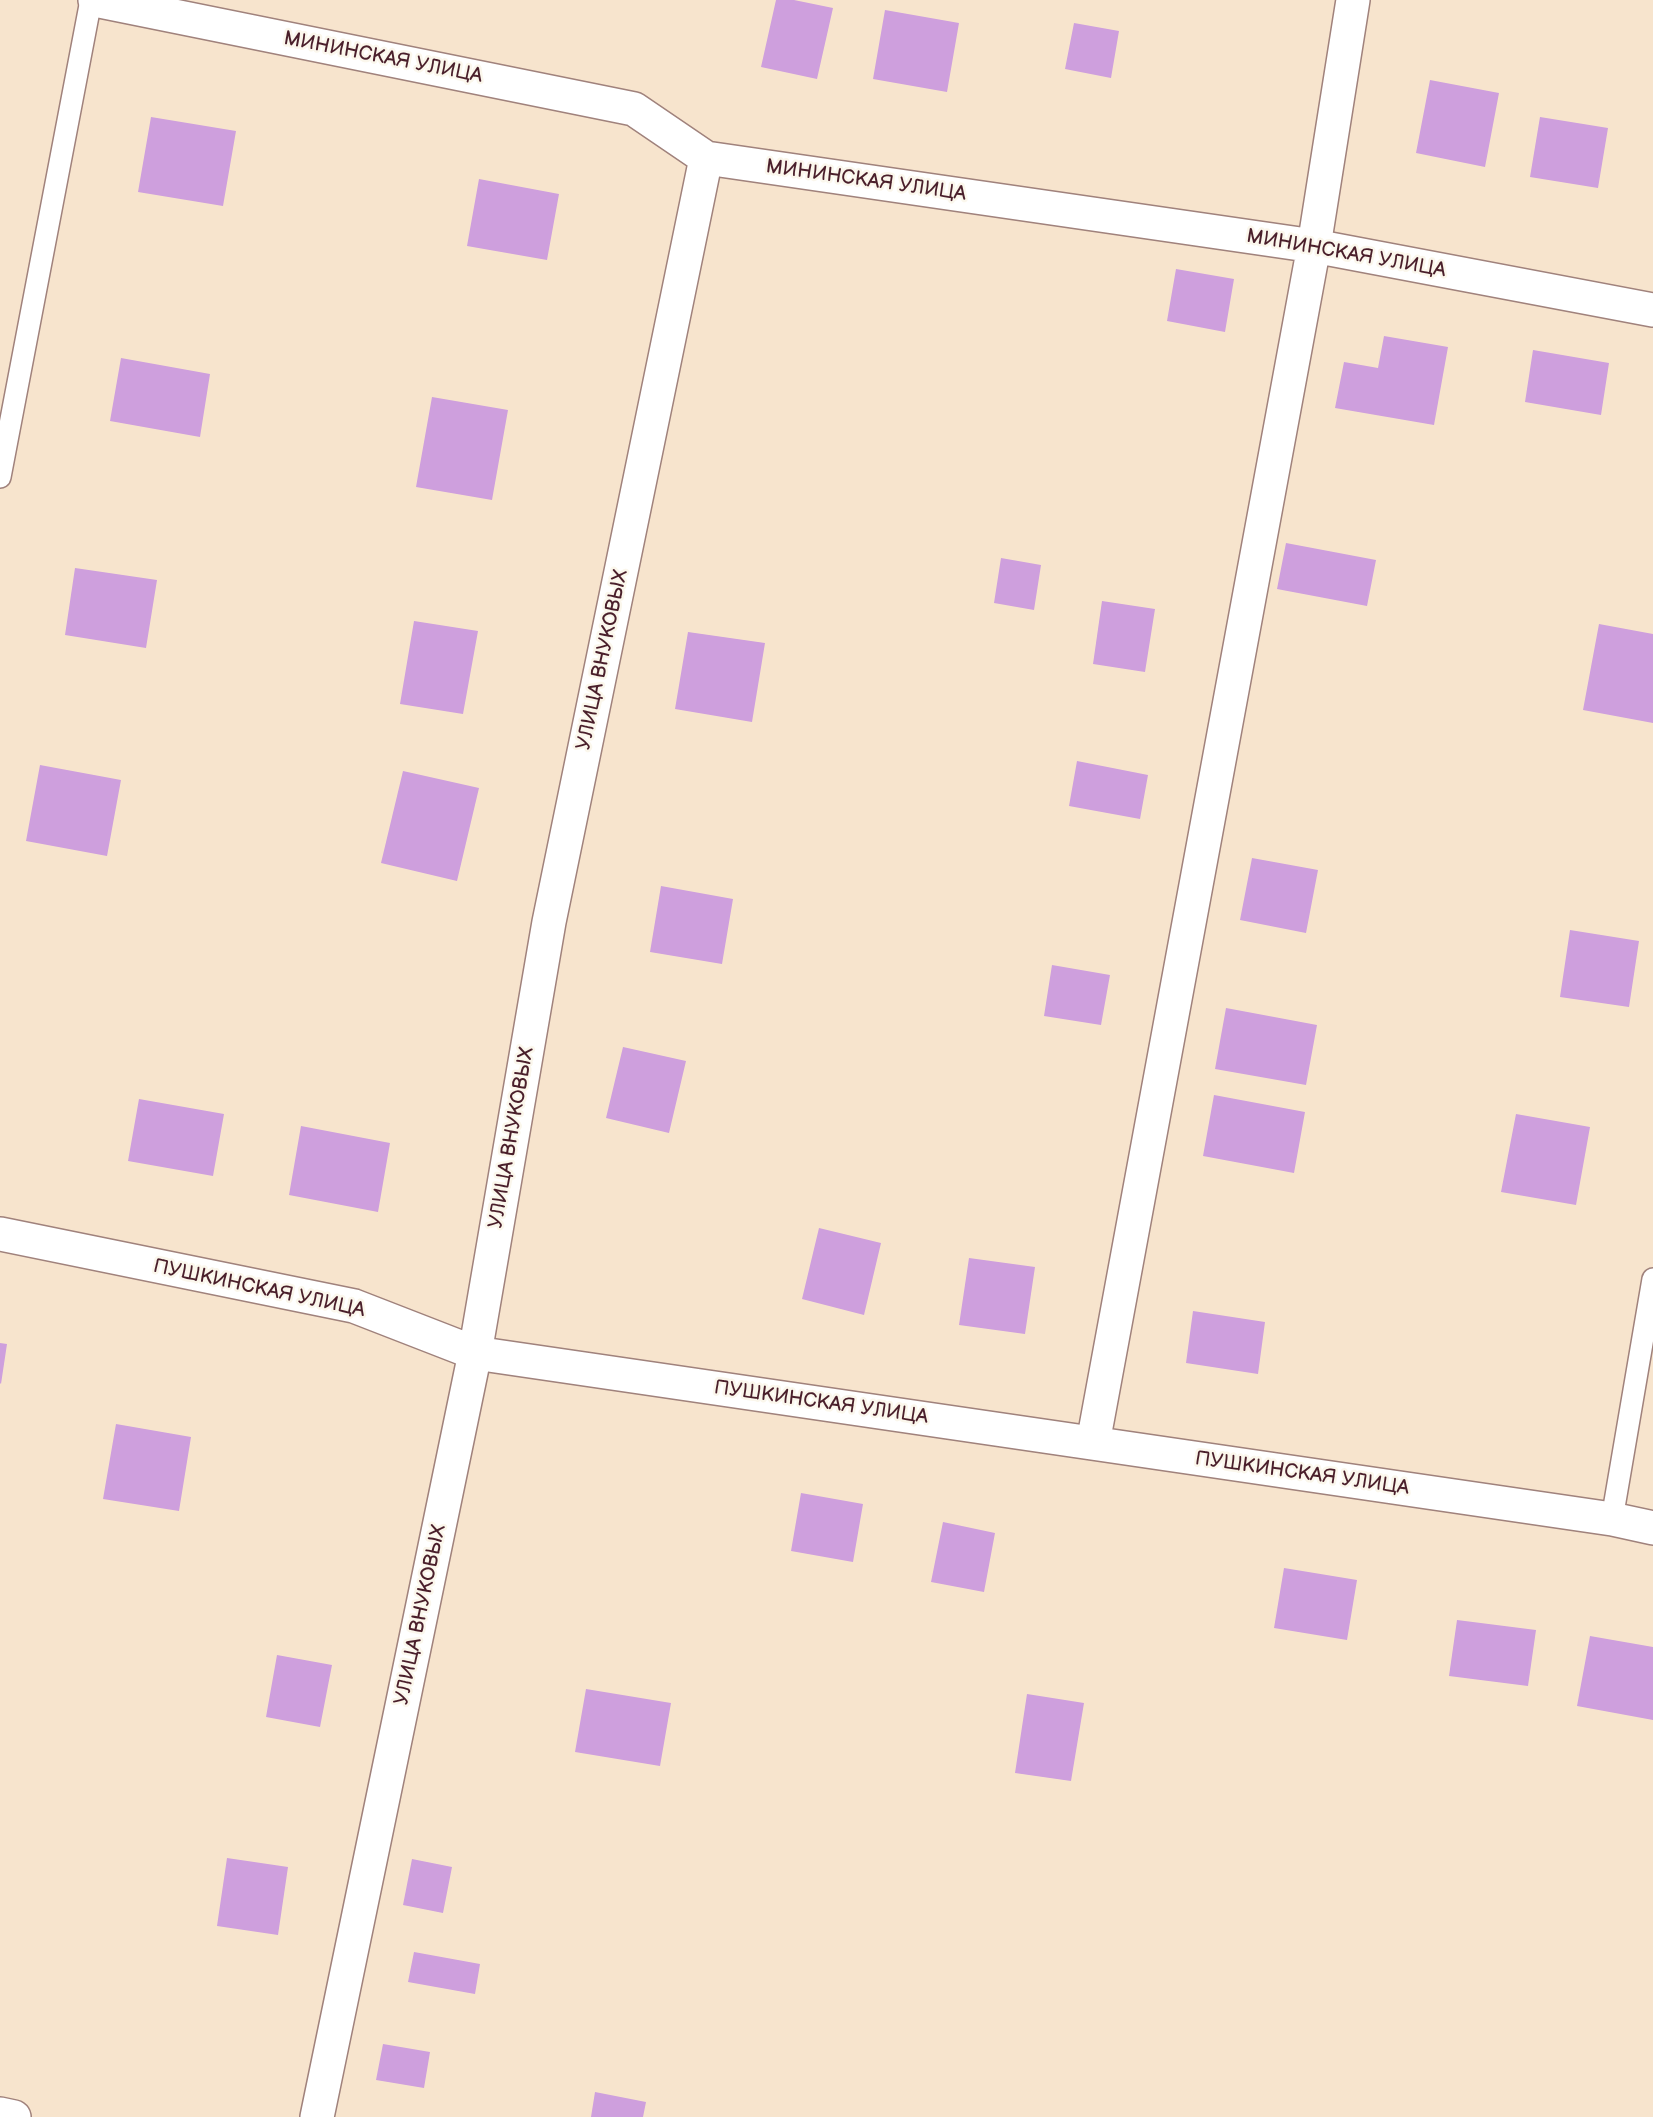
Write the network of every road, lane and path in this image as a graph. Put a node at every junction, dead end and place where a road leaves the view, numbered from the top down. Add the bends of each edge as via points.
1 (93, 0) edge
2 (1353, 0) edge
3 (706, 158) junction
4 (1314, 246) junction
5 (1653, 310) edge
6 (0, 477) edge
7 (0, 1234) edge
8 (1653, 1279) edge
9 (475, 1353) junction
10 (1093, 1443) junction
11 (1612, 1519) junction
12 (1653, 1528) edge
13 (0, 2114) edge
14 (14, 2117) edge
15 (317, 2117) edge

1 - 3 street, МИНИНСКАЯ УЛИЦА via 634,109
1 - 6 lane
2 - 4 street
3 - 4 street, МИНИНСКАЯ УЛИЦА
3 - 9 street, УЛИЦА ВНУКОВЫХ via 549,922
4 - 5 street, МИНИНСКАЯ УЛИЦА
4 - 10 street
7 - 9 street, ПУШКИНСКАЯ УЛИЦА via 354,1306
8 - 11 lane
9 - 10 street, ПУШКИНСКАЯ УЛИЦА
9 - 15 street, УЛИЦА ВНУКОВЫХ
10 - 11 street, ПУШКИНСКАЯ УЛИЦА
11 - 12 street, ПУШКИНСКАЯ УЛИЦА
13 - 14 street

